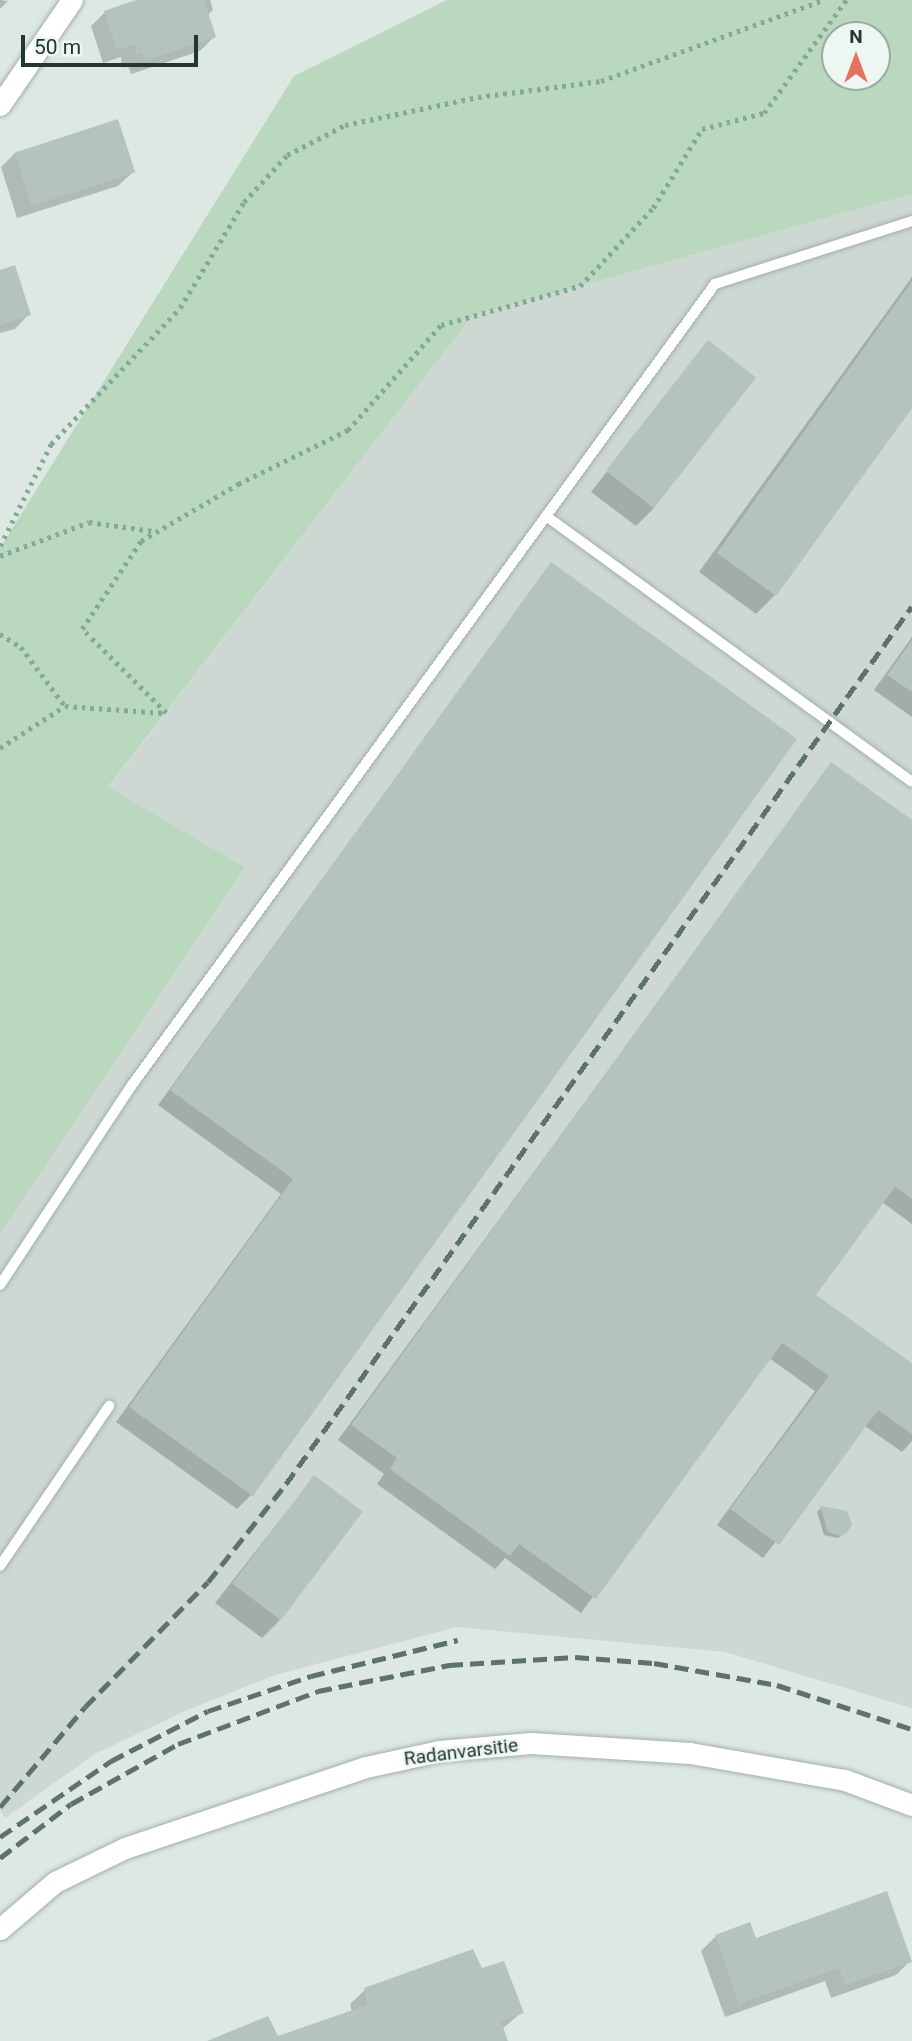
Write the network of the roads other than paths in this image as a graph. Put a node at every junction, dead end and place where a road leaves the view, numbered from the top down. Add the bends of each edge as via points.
1 (72, 0) edge
2 (0, 105) edge
3 (912, 221) edge
4 (546, 516) junction
5 (912, 782) edge
6 (0, 1285) edge
7 (110, 1406) dead end
8 (0, 1566) edge
9 (912, 1805) edge
10 (0, 1929) edge

1 - 2 street
3 - 4 lane via 715,284
4 - 5 lane
4 - 6 lane via 132,1085
7 - 8 lane
9 - 10 street, Radanvarsitie via 845,1780 690,1753 531,1743 439,1751 366,1767 125,1848 55,1882

